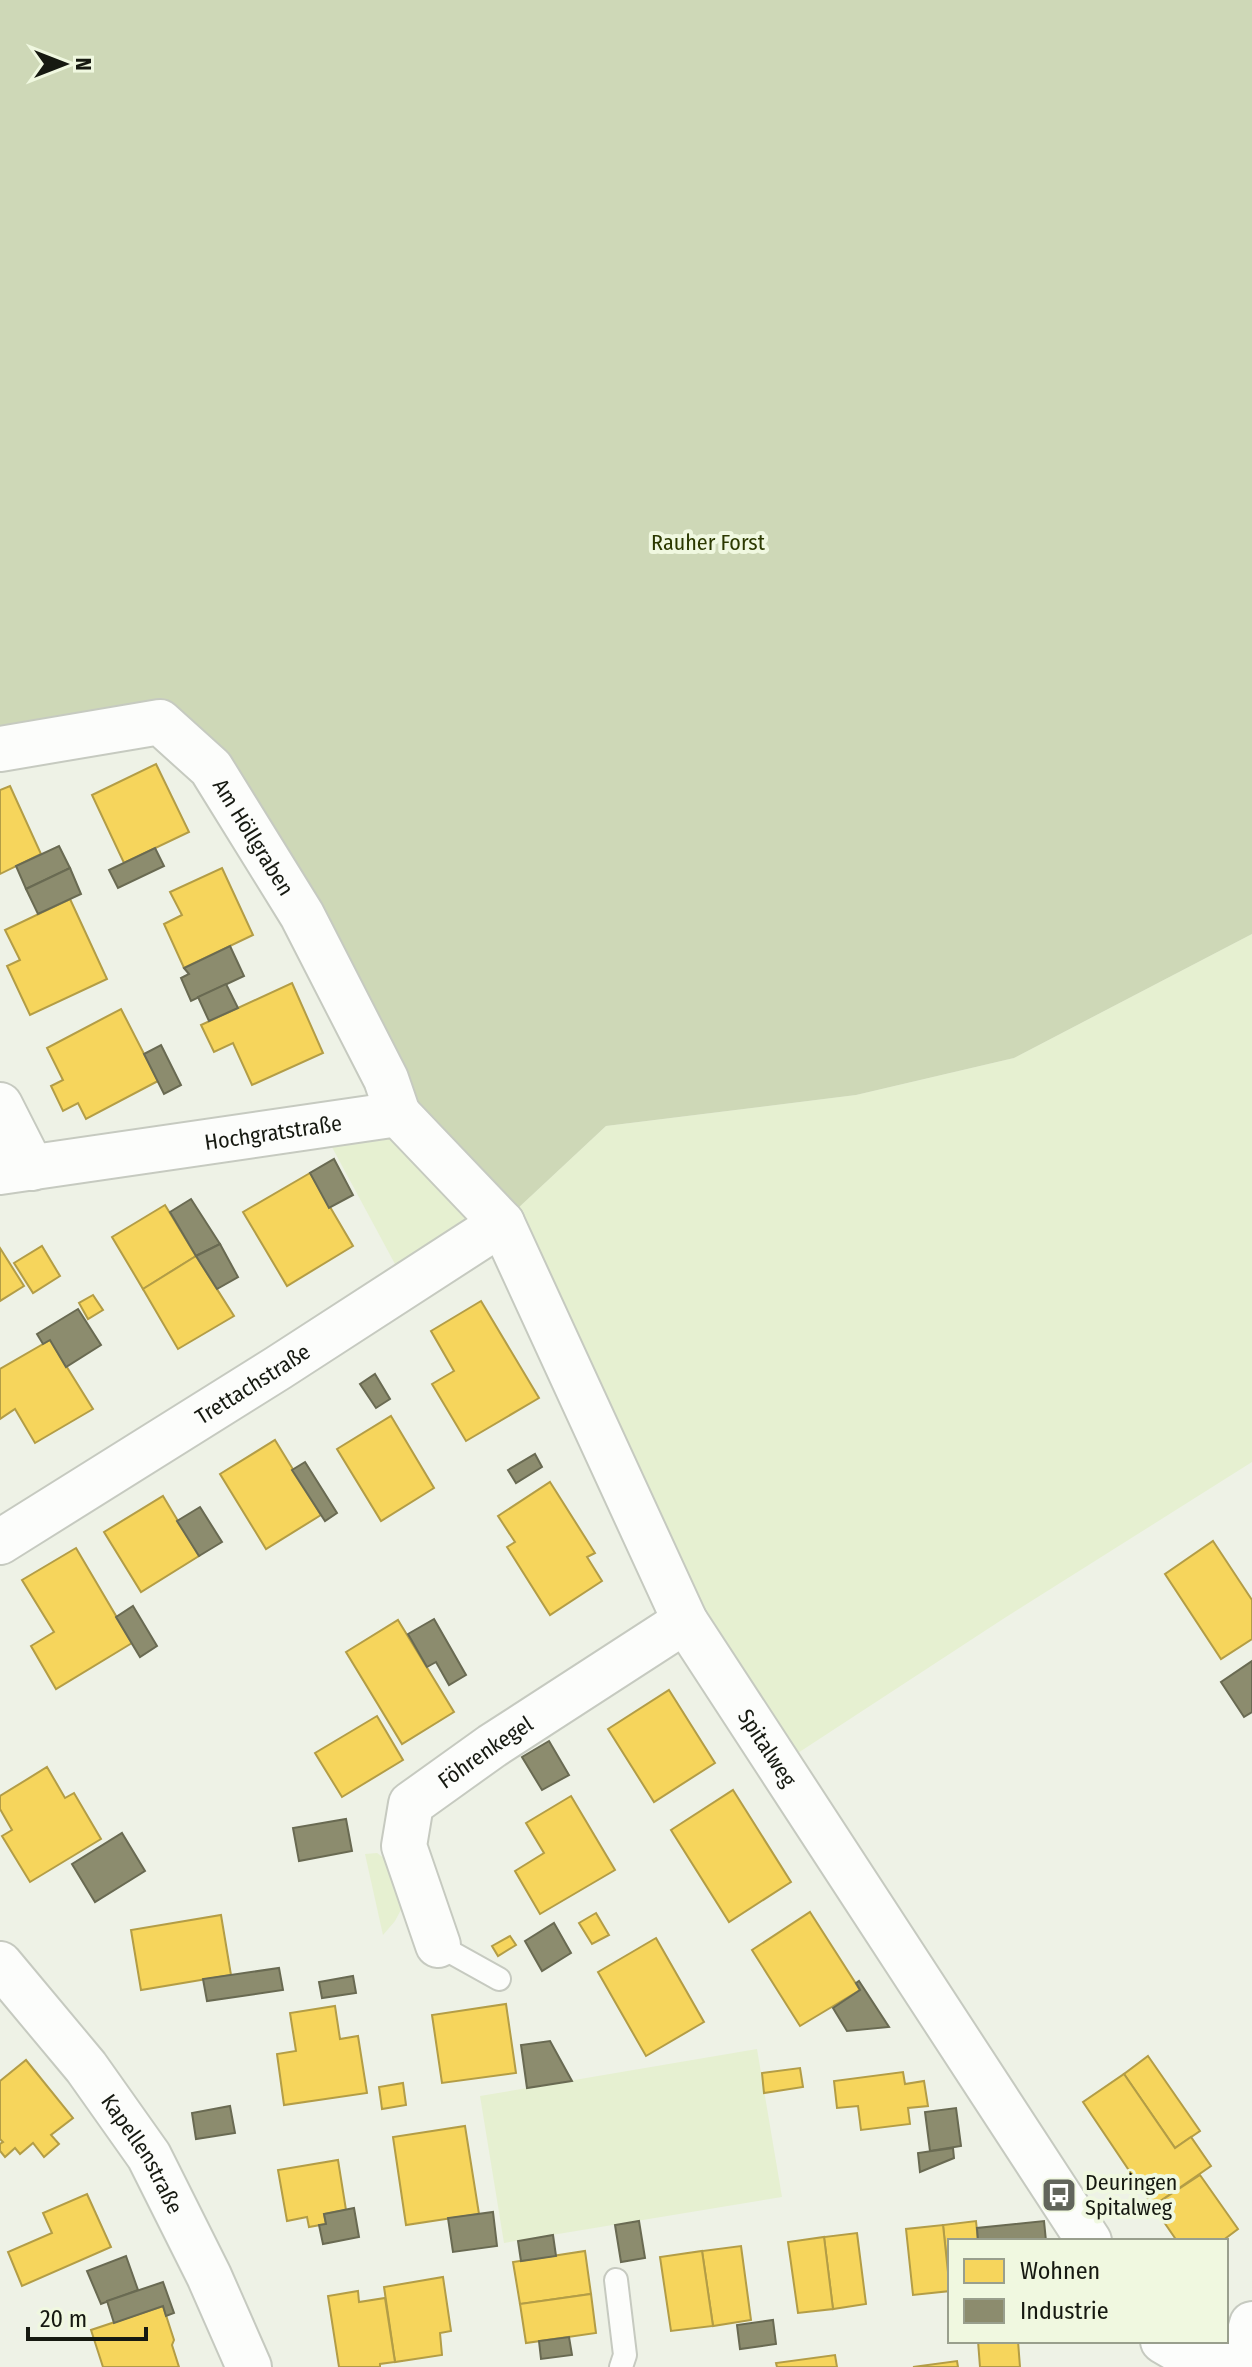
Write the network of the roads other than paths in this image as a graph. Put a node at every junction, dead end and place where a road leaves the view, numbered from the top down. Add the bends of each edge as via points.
1 (0, 749) edge
2 (0, 1105) edge
3 (398, 1114) junction
4 (16, 1170) edge
5 (502, 1223) junction
6 (0, 1542) edge
7 (685, 1621) junction
8 (438, 1945) joint
9 (0, 1964) edge
10 (499, 1979) dead end
11 (1088, 2239) edge
12 (616, 2280) dead end
13 (1166, 2343) edge
14 (1246, 2350) edge
15 (249, 2367) edge
16 (621, 2367) edge

1 - 3 street, Am Höllgraben via 160,722 211,768 302,915 386,1079
2 - 4 street
3 - 4 street, Hochgratstraße
3 - 5 street
5 - 6 street, Trettachstraße
5 - 7 street, Spitalweg
7 - 8 street, Föhrenkegel via 411,1804 404,1846
7 - 11 street, Spitalweg
8 - 10 lane
9 - 15 street, Kapellenstraße via 86,2067 149,2156
12 - 16 lane via 625,2355
13 - 14 street via 1194,2359

